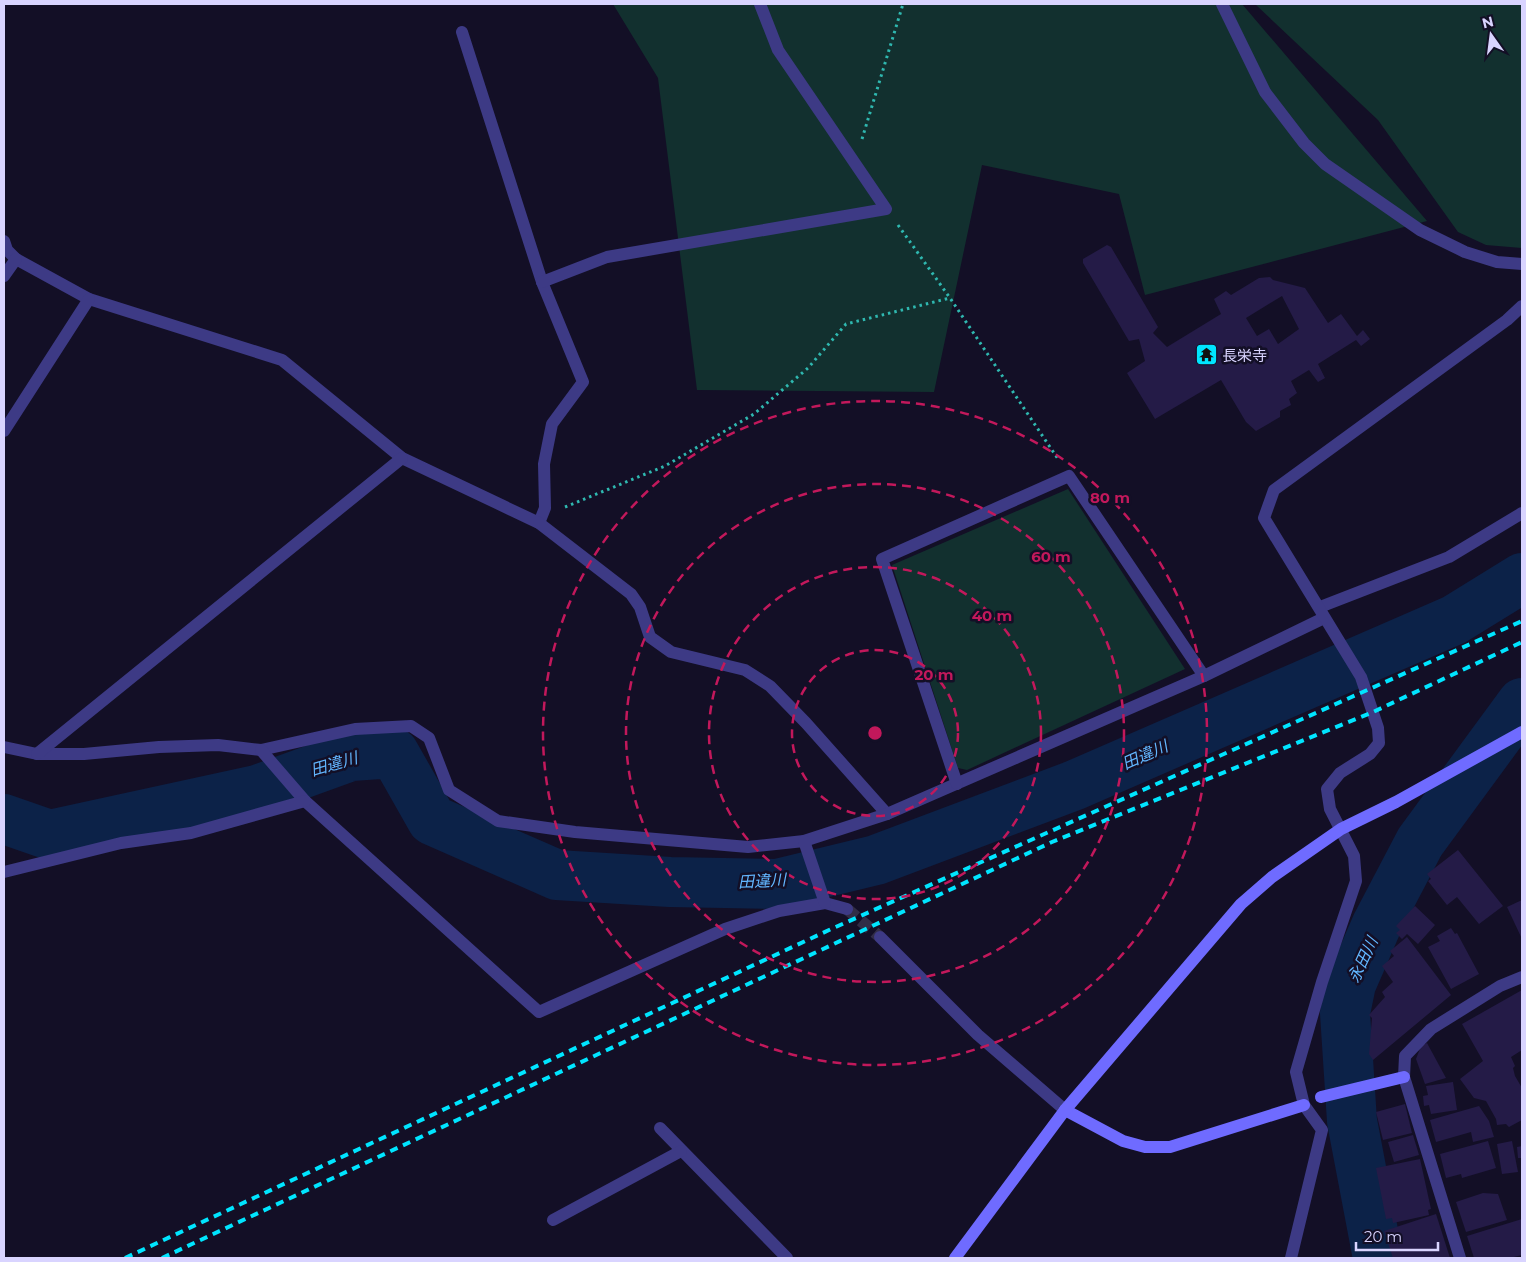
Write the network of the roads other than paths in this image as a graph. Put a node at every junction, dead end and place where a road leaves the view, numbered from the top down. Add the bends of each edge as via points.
1 (760, 4) edge
2 (1222, 4) edge
3 (462, 32) dead end
4 (8, 249) edge
5 (1522, 264) edge
6 (4, 276) edge
7 (542, 282) junction
8 (89, 299) junction
9 (1522, 306) edge
10 (4, 431) edge
11 (402, 458) junction
12 (1522, 513) edge
13 (539, 523) junction
14 (1322, 612) junction
15 (1204, 676) junction
16 (1522, 732) edge
17 (4, 747) edge
18 (261, 750) junction
19 (37, 754) junction
20 (957, 784) junction
21 (305, 801) junction
22 (887, 814) junction
23 (1341, 829) junction
24 (804, 841) junction
25 (4, 872) edge
26 (824, 903) junction
27 (847, 909) tunnel mouth
28 (880, 937) tunnel mouth
29 (1522, 977) edge
30 (1404, 1077) junction
31 (1304, 1105) junction
32 (1066, 1110) junction
33 (660, 1128) dead end
34 (681, 1151) junction
35 (553, 1220) dead end
36 (787, 1258) edge
37 (955, 1258) edge
38 (1291, 1258) edge
39 (1460, 1258) edge

1 - 7 street via 778,50 886,209 607,257
2 - 5 street via 1265,92 1304,143 1325,164 1420,230 1465,252 1497,262
3 - 7 street
4 - 6 street
4 - 8 street
7 - 13 street via 583,382 552,424 544,464 545,508
8 - 10 street
8 - 11 street via 282,360
9 - 14 street via 1274,490 1264,518
11 - 13 street
11 - 19 street
12 - 14 street via 1449,556
13 - 22 street via 631,594 650,636 670,652 746,670 770,686
14 - 15 street
14 - 23 street via 1361,677 1378,728 1379,743 1370,754 1340,773 1327,789 1330,809
15 - 20 street
15 - 20 street via 1069,476 882,559
16 - 23 street
17 - 19 street
18 - 19 street via 218,745
18 - 21 street
18 - 24 street via 355,729 411,726 429,738 449,790 498,821 576,832 748,847
20 - 22 street
21 - 25 street via 191,834 121,843
21 - 26 street via 539,1012 725,929 779,911
22 - 24 street
23 - 31 street via 1354,856 1356,881 1296,1072
23 - 32 street via 1272,877 1241,904
24 - 26 street
26 - 27 street
28 - 32 street via 978,1035
29 - 30 street via 1500,986 1431,1029 1405,1056
30 - 31 street via 1321,1097
30 - 39 street
31 - 32 street via 1170,1147 1145,1147 1123,1141
31 - 38 street via 1322,1130
32 - 37 street
33 - 34 street
34 - 35 street
34 - 36 street

